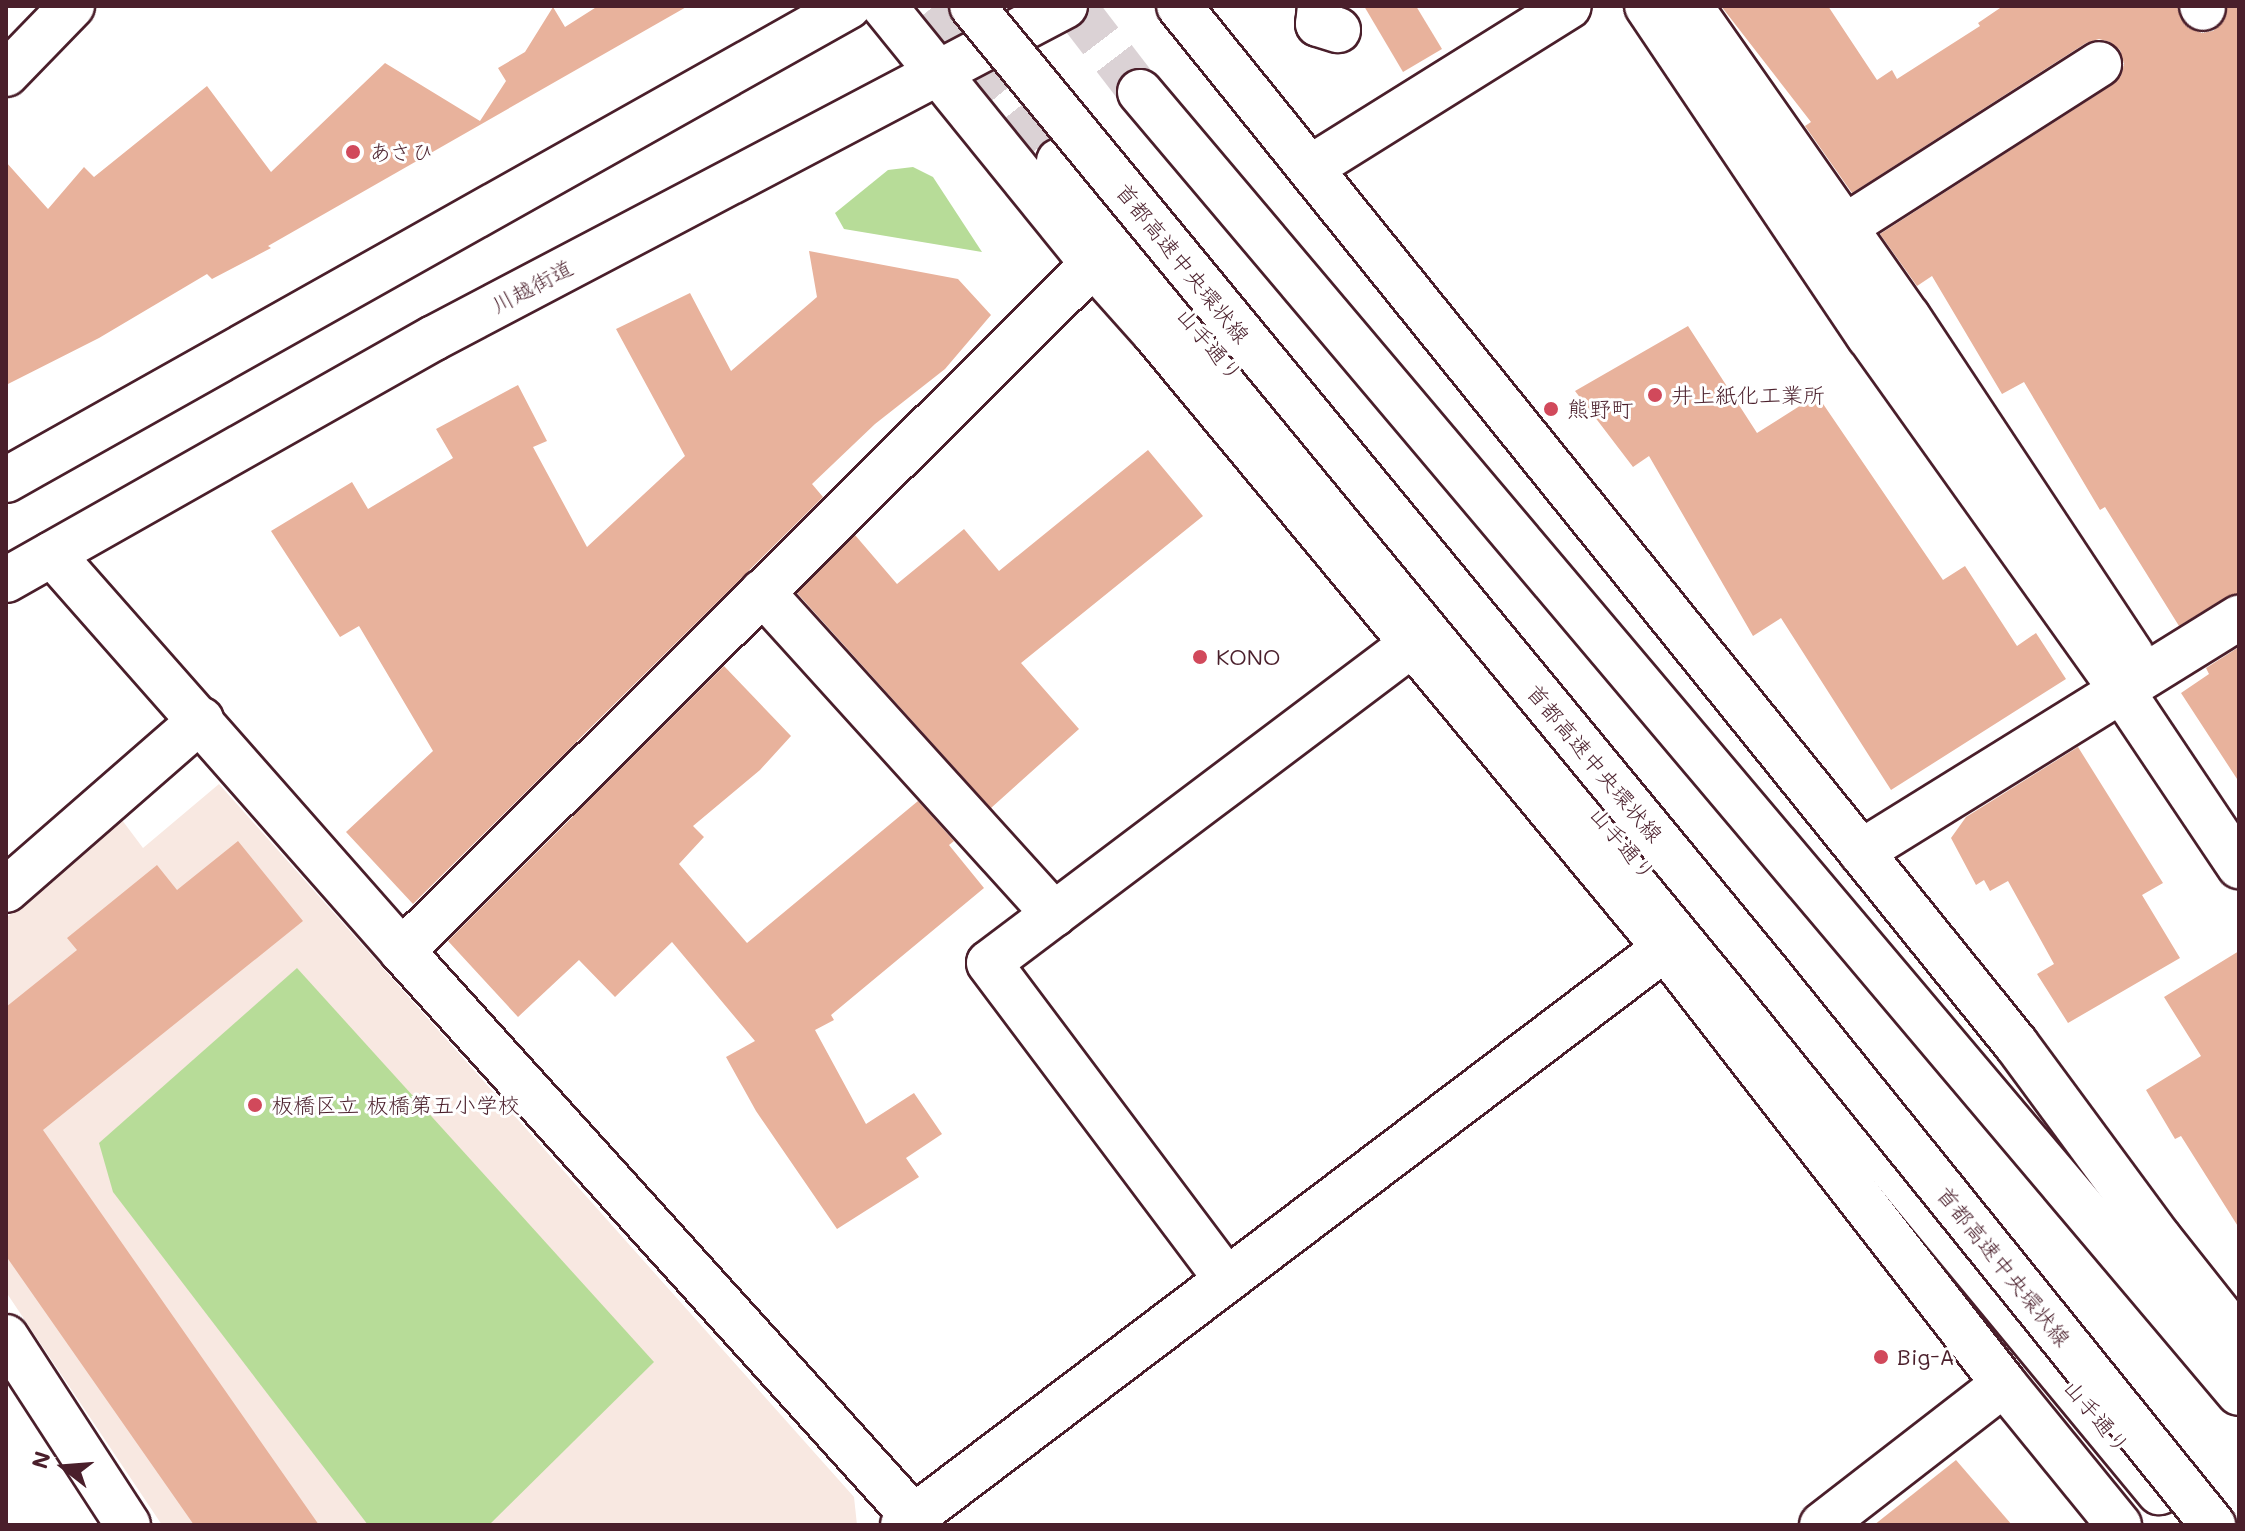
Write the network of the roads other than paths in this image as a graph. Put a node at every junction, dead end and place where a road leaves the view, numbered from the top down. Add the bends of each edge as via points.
1 (849, 6) edge
2 (884, 6) edge
3 (972, 6) edge
4 (999, 6) edge
5 (1065, 6) edge
6 (1179, 6) edge
7 (1569, 6) edge
8 (1647, 6) edge
9 (1690, 6) edge
10 (64, 9) edge
11 (2099, 64) dead end
12 (940, 72) junction
13 (6, 74) edge
14 (1140, 92) tunnel mouth
15 (1059, 161) tunnel mouth
16 (1310, 168) junction
17 (1843, 228) junction
18 (1093, 264) junction
19 (6, 480) edge
20 (52, 554) junction
21 (6, 580) edge
22 (762, 592) junction
23 (2239, 618) edge
24 (1414, 643) junction
25 (2134, 684) junction
26 (201, 720) junction
27 (1861, 852) junction
28 (2239, 866) edge
29 (6, 890) edge
30 (1054, 914) junction
31 (1665, 948) junction
32 (402, 951) junction
33 (1226, 1279) junction
34 (2239, 1339) edge
35 (8, 1346) edge
36 (2004, 1384) junction
37 (2239, 1393) edge
38 (912, 1522) edge
39 (128, 1525) edge
40 (1822, 1525) edge
41 (2119, 1525) edge
42 (2186, 1525) edge
43 (2213, 1525) edge
44 (2229, 1525) edge

1 - 19 main road
2 - 12 main road
3 - 43 main road, 首都高速中央環状線, bridge via 1772,978
4 - 44 main road, 首都高速中央環状線 via 1787,966
5 - 12 main road, 川越街道
6 - 16 main road
7 - 16 main road
8 - 25 main road via 1869,336
9 - 17 main road
10 - 13 main road
11 - 17 main road
12 - 18 main road
12 - 20 main road, 川越街道 via 434,338
14 - 37 main road
15 - 42 main road, 山手通り
16 - 27 main road
17 - 25 main road via 1950,380
18 - 22 main road
18 - 24 main road
20 - 21 main road, 川越街道
20 - 26 main road
22 - 30 main road
22 - 32 main road
23 - 25 main road
24 - 30 main road
24 - 31 main road
25 - 27 main road
25 - 28 main road
26 - 29 main road
26 - 32 main road
27 - 34 main road via 2016,1044
30 - 33 main road via 989,963
31 - 33 main road
31 - 36 main road
32 - 38 main road
33 - 38 main road
35 - 39 main road
36 - 40 main road
36 - 41 main road

